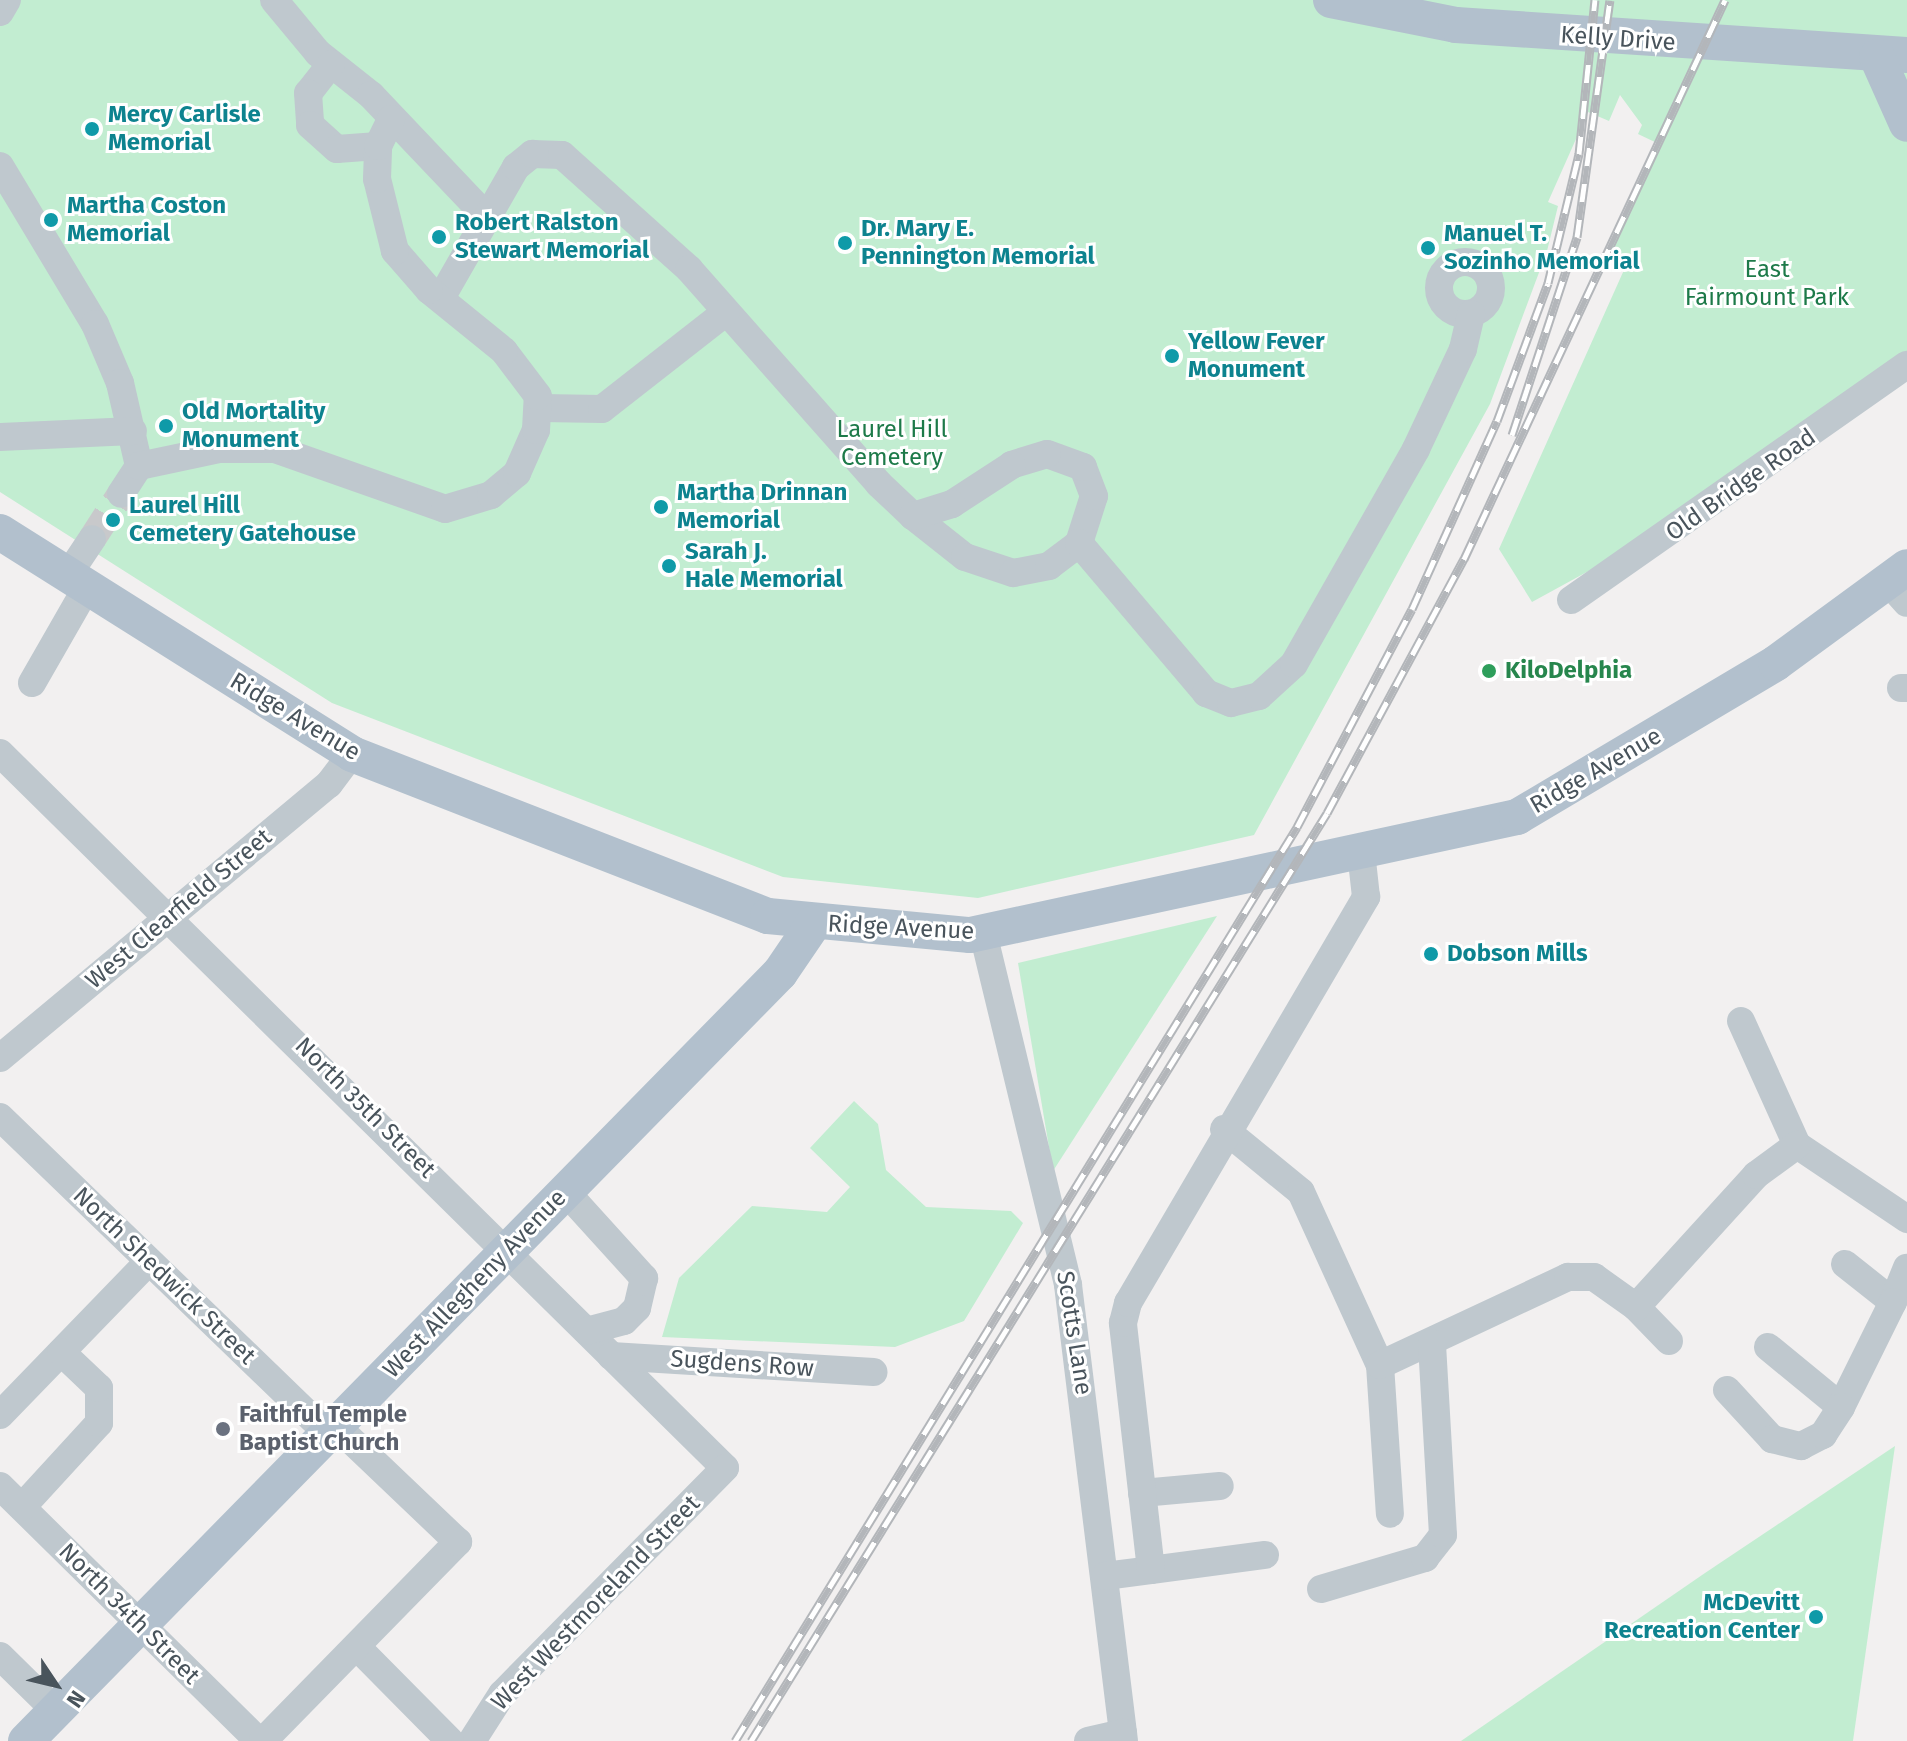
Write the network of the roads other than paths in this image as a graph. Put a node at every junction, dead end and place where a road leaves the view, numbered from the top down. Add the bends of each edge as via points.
1 (7, 0) edge
2 (274, 0) edge
3 (1331, 0) edge
4 (0, 12) edge
5 (1892, 56) edge
6 (331, 64) junction
7 (391, 119) junction
8 (1907, 124) edge
9 (378, 146) junction
10 (0, 166) edge
11 (484, 214) junction
12 (441, 298) junction
13 (726, 312) junction
14 (1471, 314) dead end
15 (1907, 365) edge
16 (541, 408) junction
17 (133, 431) junction
18 (0, 437) edge
19 (139, 466) junction
20 (121, 494) tunnel mouth
21 (913, 516) junction
22 (0, 532) edge
23 (92, 539) tunnel mouth
24 (1079, 543) junction
25 (77, 581) junction
26 (1901, 584) edge
27 (1571, 600) dead end
28 (32, 683) dead end
29 (352, 754) junction
30 (4, 765) edge
31 (1361, 852) junction
32 (170, 917) junction
33 (814, 923) junction
34 (983, 933) junction
35 (1741, 1021) dead end
36 (0, 1058) edge
37 (0, 1117) edge
38 (1224, 1129) junction
39 (1797, 1145) junction
40 (565, 1191) junction
41 (1907, 1219) edge
42 (508, 1250) junction
43 (149, 1261) junction
44 (1845, 1264) dead end
45 (1907, 1268) edge
46 (1893, 1302) junction
47 (1636, 1307) junction
48 (587, 1331) junction
49 (1669, 1341) dead end
50 (1432, 1343) junction
51 (1768, 1347) dead end
52 (61, 1352) junction
53 (611, 1356) junction
54 (1127, 1356) junction
55 (1081, 1361) junction
56 (1380, 1365) junction
57 (874, 1372) dead end
58 (1727, 1390) dead end
59 (1841, 1407) junction
60 (0, 1415) edge
61 (332, 1430) junction
62 (725, 1468) joint
63 (0, 1486) edge
64 (1220, 1486) dead end
65 (1142, 1493) junction
66 (22, 1507) junction
67 (1390, 1514) dead end
68 (1265, 1555) dead end
69 (1151, 1570) junction
70 (1105, 1576) junction
71 (1321, 1589) dead end
72 (139, 1626) junction
73 (357, 1647) junction
74 (0, 1656) edge
75 (56, 1711) junction
76 (1123, 1737) edge
77 (26, 1741) edge
78 (261, 1741) edge
79 (450, 1741) edge
80 (472, 1741) edge
81 (1088, 1741) edge

1 - 4 street
2 - 6 street
3 - 5 main road, Kelly Drive via 1456,25
5 - 8 main road
6 - 7 street
6 - 9 street via 308,93 310,125 337,149
7 - 9 street
7 - 11 street
9 - 12 street via 387,236 405,265
10 - 17 street via 100,334
11 - 12 street
11 - 13 street via 523,159 562,155 647,227
12 - 16 street via 519,367
13 - 16 street via 602,409
13 - 21 street
14 - 24 street via 1463,349 1416,449 1294,664 1259,696 1231,703 1198,686
15 - 27 street, Old Bridge Road via 1722,501
16 - 19 street via 517,473 491,495 458,508 408,500 275,449 220,449
17 - 18 street
17 - 19 street
19 - 20 street
21 - 24 street via 965,557 998,570 1038,570
21 - 24 street via 952,504 1023,460 1055,455 1083,467 1092,485 1094,508
22 - 25 main road, Ridge Avenue
23 - 25 street
25 - 28 street
25 - 29 main road, Ridge Avenue
26 - 31 main road, Ridge Avenue via 1533,809
29 - 32 street, West Clearfield Street via 329,784
29 - 33 main road, Ridge Avenue via 745,908
30 - 32 street, North 35th Street
31 - 34 main road, Ridge Avenue
31 - 38 street via 1366,897
32 - 36 street, West Clearfield Street
32 - 42 street, North 35th Street
33 - 34 main road, Ridge Avenue
33 - 40 main road, West Allegheny Avenue via 780,973
34 - 55 street, Scotts Lane
35 - 39 street
37 - 43 street, North Shedwick Street
38 - 54 street via 1128,1303
38 - 56 street via 1301,1192
39 - 41 street
39 - 47 street via 1756,1175
40 - 42 main road, West Allegheny Avenue
40 - 48 street via 644,1278 637,1308 624,1321
42 - 48 street, North 35th Street
42 - 61 main road, West Allegheny Avenue
43 - 52 street
43 - 61 street, North Shedwick Street
44 - 46 street
45 - 46 street
46 - 59 street
47 - 49 street
47 - 50 street via 1594,1277 1568,1277
48 - 53 street, North 35th Street
50 - 56 street
50 - 71 street via 1443,1535 1425,1558
51 - 59 street
52 - 60 street
52 - 66 street via 99,1388 99,1423
53 - 57 street, Sugdens Row
53 - 62 street, North 35th Street
54 - 55 street
54 - 65 street
55 - 70 street, Scotts Lane
56 - 67 street
58 - 59 street via 1772,1439 1801,1446 1823,1435
61 - 72 main road, West Allegheny Avenue
61 - 73 street, North Shedwick Street via 458,1542
62 - 80 street, West Westmoreland Street via 502,1694
63 - 66 street, North 34th Street
64 - 65 street
65 - 69 street
66 - 72 street, North 34th Street
68 - 69 street
69 - 70 street
70 - 76 street, Scotts Lane
72 - 75 main road, West Allegheny Avenue
72 - 78 street, North 34th Street
73 - 78 street
73 - 79 street
74 - 75 street
75 - 77 main road, West Allegheny Avenue
76 - 81 street

